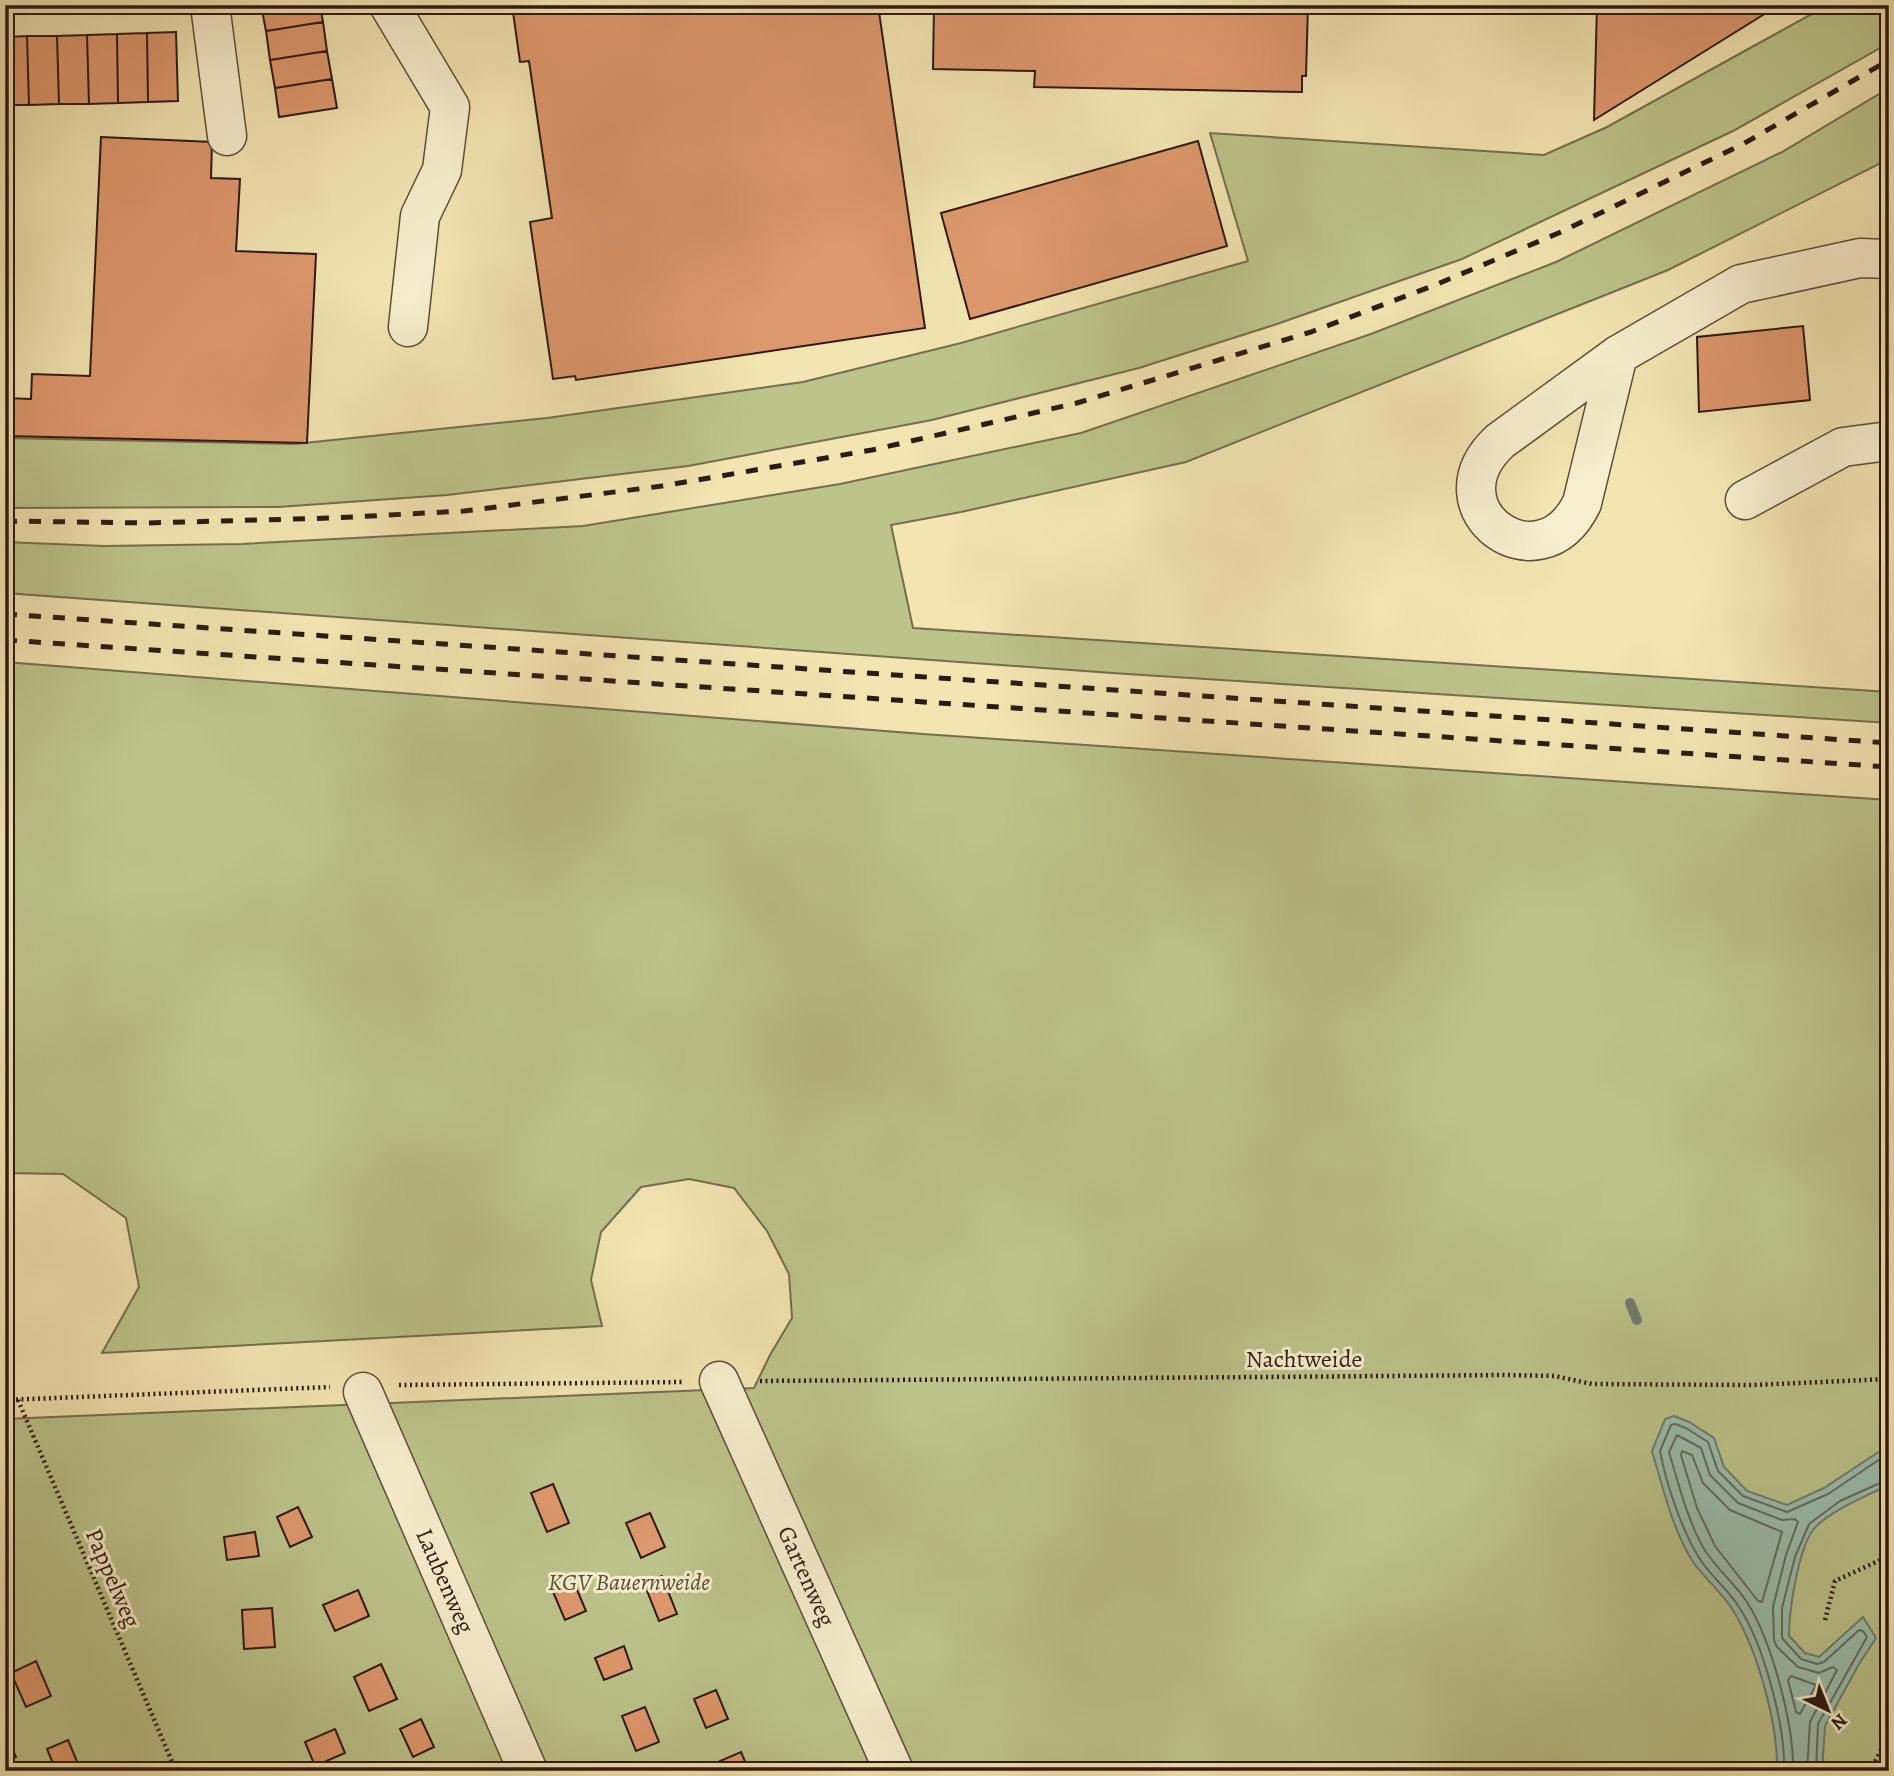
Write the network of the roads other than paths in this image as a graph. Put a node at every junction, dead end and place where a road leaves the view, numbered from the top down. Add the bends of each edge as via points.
1 (210, 5) edge
2 (389, 5) edge
3 (227, 136) dead end
4 (1889, 259) edge
5 (408, 327) dead end
6 (1618, 355) junction
7 (1889, 441) edge
8 (1745, 500) dead end
9 (719, 1381) road end
10 (363, 1392) dead end
11 (528, 1771) edge
12 (894, 1771) edge

1 - 3 street
2 - 5 street via 450,107 442,170 419,216
4 - 6 street via 1860,257 1741,285
6 - 6 street via 1486,454 1475,489 1478,505 1495,529 1509,538 1539,541 1558,533 1575,517
7 - 8 street via 1843,447
9 - 12 street, Gartenweg
10 - 11 street, Laubenweg

